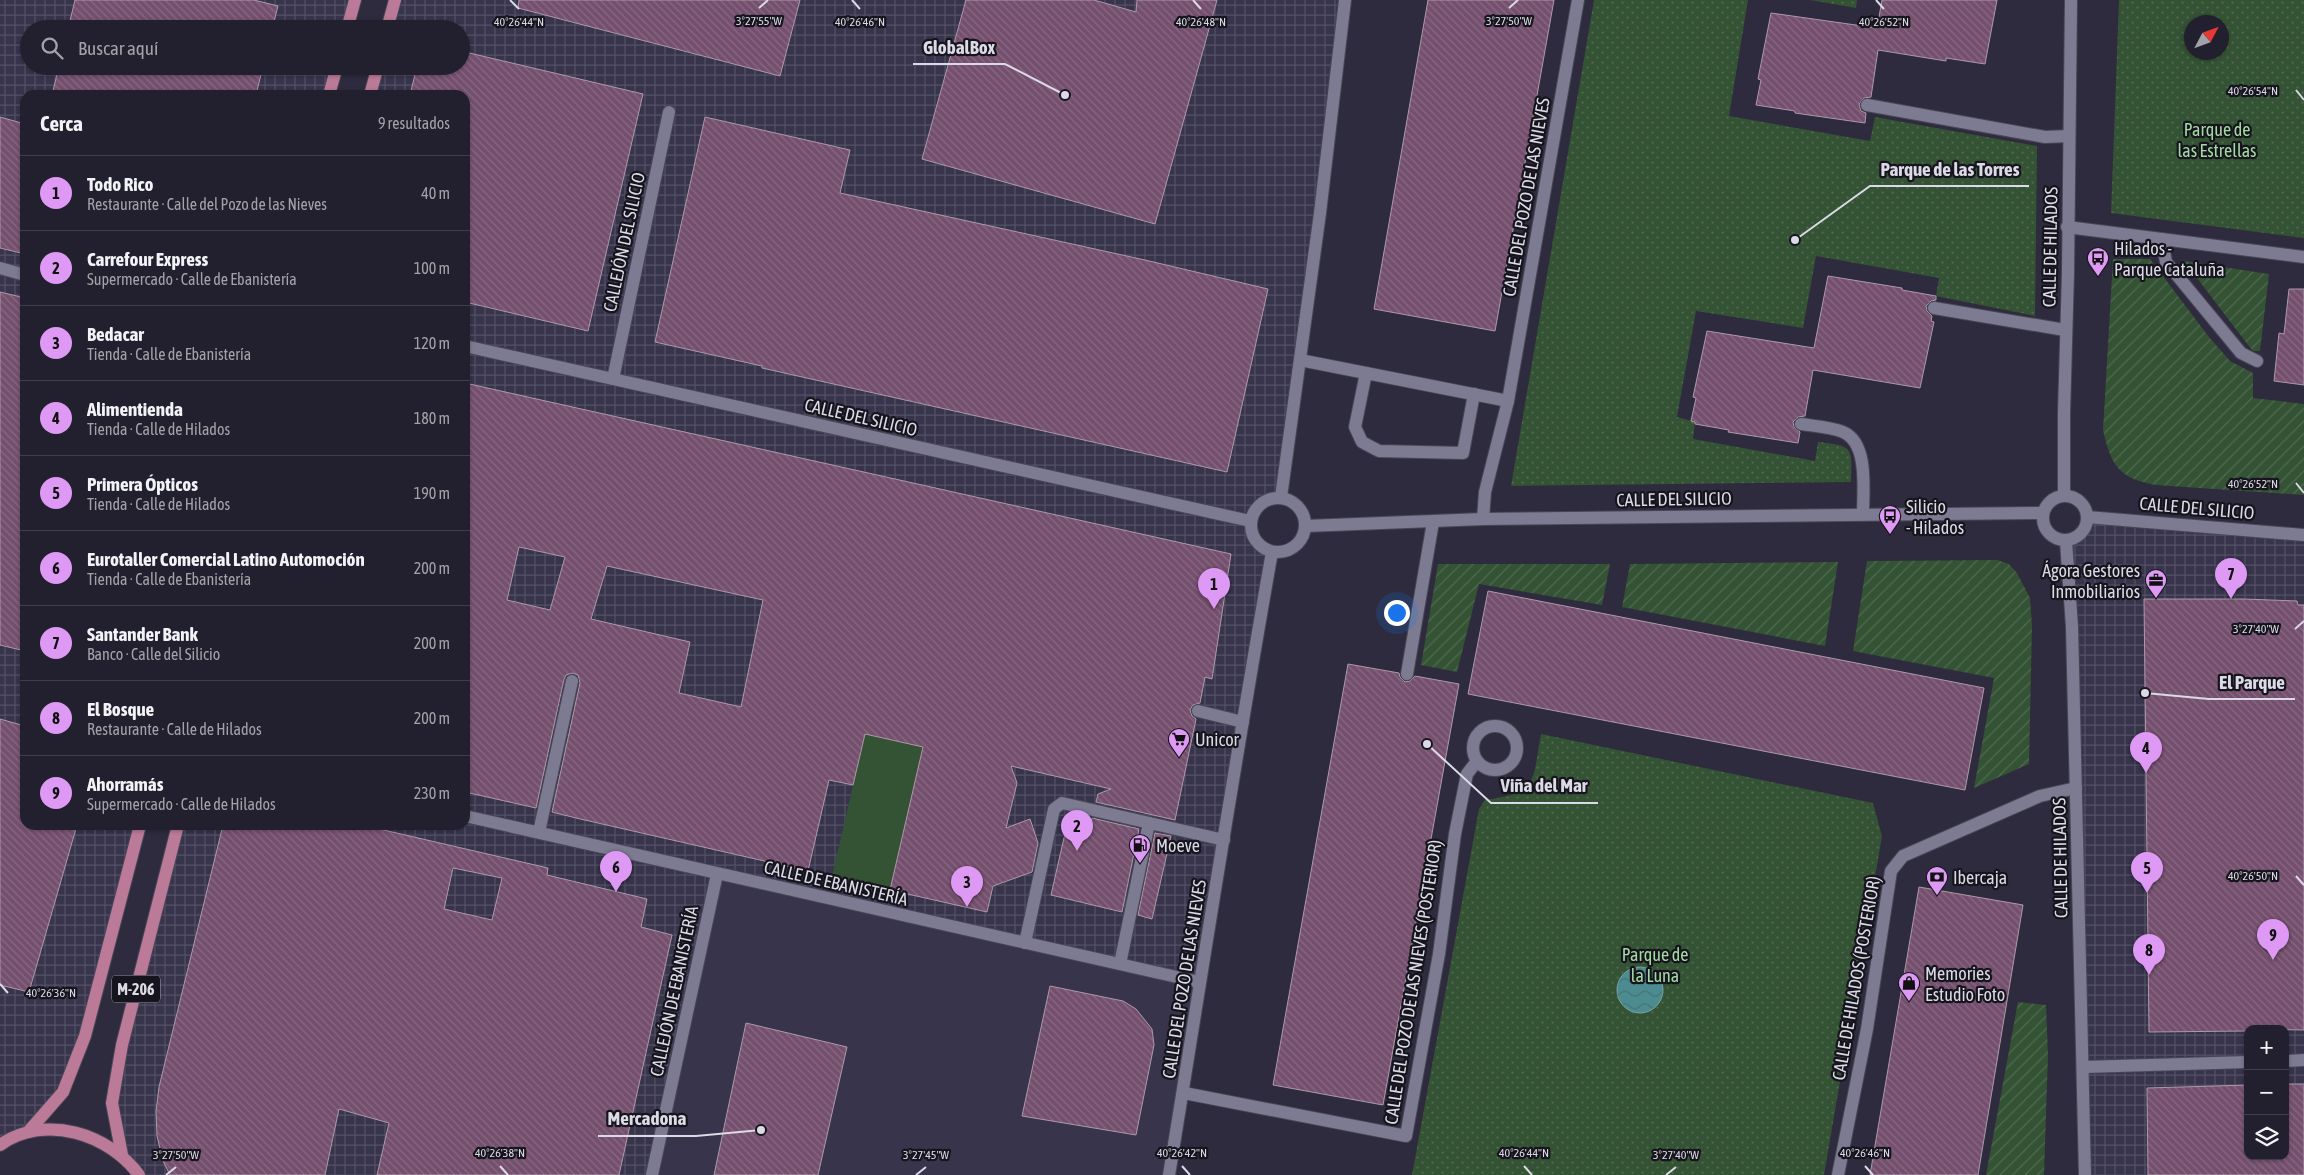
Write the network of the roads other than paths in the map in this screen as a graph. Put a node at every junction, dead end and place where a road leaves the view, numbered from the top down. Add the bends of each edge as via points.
1 (355, 0) edge
2 (395, 0) edge
3 (1345, 0) edge
4 (1578, 0) edge
5 (2071, 0) edge
6 (349, 20) edge
7 (389, 20) edge
8 (335, 75) edge
9 (376, 75) edge
10 (330, 90) edge
11 (371, 90) edge
12 (1867, 105) dead end
13 (669, 112) dead end
14 (2069, 136) junction
15 (2068, 227) junction
16 (2162, 239) junction
17 (2304, 257) edge
18 (0, 268) edge
19 (20, 274) edge
20 (1934, 308) dead end
21 (2065, 330) junction
22 (470, 347) edge
23 (1300, 360) junction
24 (2257, 361) dead end
25 (1366, 373) junction
26 (613, 380) junction
27 (1474, 394) junction
28 (1508, 401) junction
29 (1801, 424) dead end
30 (2064, 495) junction
31 (1281, 498) junction
32 (2043, 513) junction
33 (1863, 514) junction
34 (2087, 517) junction
35 (1483, 519) junction
36 (1250, 521) junction
37 (1433, 522) junction
38 (1306, 526) junction
39 (2304, 535) edge
40 (2066, 541) junction
41 (1272, 552) junction
42 (1406, 674) dead end
43 (572, 681) dead end
44 (1198, 712) dead end
45 (1243, 722) junction
46 (1477, 762) dead end
47 (2076, 788) junction
48 (470, 817) edge
49 (1149, 823) junction
50 (139, 830) edge
51 (177, 830) edge
52 (539, 832) junction
53 (1224, 840) junction
54 (717, 874) junction
55 (1025, 943) junction
56 (1120, 964) junction
57 (1199, 982) junction
58 (2304, 1060) edge
59 (2289, 1061) edge
60 (2244, 1062) edge
61 (2084, 1067) junction
62 (1184, 1094) junction
63 (28, 1132) junction
64 (0, 1144) edge
65 (122, 1155) junction
66 (139, 1175) edge
67 (652, 1175) edge
68 (1169, 1175) edge
69 (1838, 1175) edge
70 (2085, 1175) edge

1 - 6 main road
2 - 7 main road
3 - 23 street
4 - 28 street, CALLE DEL POZO DE LAS NIEVES
5 - 14 street, CALLE DE HILADOS
8 - 10 main road
9 - 11 main road
12 - 14 street via 2045,137
13 - 26 street, CALLEJÓN DEL SILICIO
14 - 15 street, CALLE DE HILADOS
15 - 16 street
15 - 21 street, CALLE DE HILADOS
16 - 17 street
16 - 24 street via 2166,262 2242,353
18 - 19 street
20 - 21 street
21 - 30 street, CALLE DE HILADOS
22 - 26 street, CALLE DEL SILICIO
23 - 25 street
23 - 31 street
25 - 27 street
25 - 27 street via 1355,427 1362,442 1379,451 1463,453
26 - 36 street, CALLE DEL SILICIO
27 - 28 street
28 - 35 street, CALLE DEL POZO DE LAS NIEVES via 1485,492
29 - 33 street via 1842,432 1853,438 1861,453
30 - 32 street via 2054,498
30 - 34 street via 2076,498
31 - 36 street via 1265,500 1254,510
31 - 38 street via 1294,502 1303,513
32 - 33 street, CALLE DEL SILICIO
32 - 40 street via 2044,526 2053,538
33 - 35 street, CALLE DEL SILICIO
34 - 39 street, CALLE DEL SILICIO
34 - 40 street via 2085,529
35 - 37 street, CALLE DEL SILICIO
36 - 41 street via 1252,534 1260,546
37 - 38 street, CALLE DEL SILICIO
37 - 42 street
38 - 41 street via 1300,541 1287,552
40 - 47 street, CALLE DE HILADOS via 2072,627
41 - 45 street, CALLE DEL POZO DE LAS NIEVES
43 - 52 street
44 - 45 street
45 - 53 street, CALLE DEL POZO DE LAS NIEVES
46 - 62 street, CALLE DEL POZO DE LAS NIEVES (POSTERIOR) via 1467,774 1457,826 1439,954 1406,1136
47 - 61 street, CALLE DE HILADOS
47 - 69 street, CALLE DE HILADOS (POSTERIOR) via 2040,796 1903,856 1892,871 1867,1029
48 - 52 street, CALLE DE EBANISTERÍA
49 - 53 street
49 - 55 street via 1062,803 1054,809
49 - 56 street
50 - 63 main road, M-206 via 84,1036 62,1092
51 - 65 main road, M-206 via 122,1045 112,1103
52 - 54 street, CALLE DE EBANISTERÍA
53 - 57 street, CALLE DEL POZO DE LAS NIEVES
54 - 55 street, CALLE DE EBANISTERÍA
54 - 67 street, CALLEJÓN DE EBANISTERÍA
55 - 56 street, CALLE DE EBANISTERÍA
56 - 57 street, CALLE DE EBANISTERÍA
57 - 62 street, CALLE DEL POZO DE LAS NIEVES
58 - 59 street
60 - 61 street
61 - 70 street, CALLE DE HILADOS
62 - 68 street, CALLE DEL POZO DE LAS NIEVES
63 - 64 main road, M-206
63 - 65 main road, M-206 via 54,1129 86,1134
65 - 66 main road, M-206

